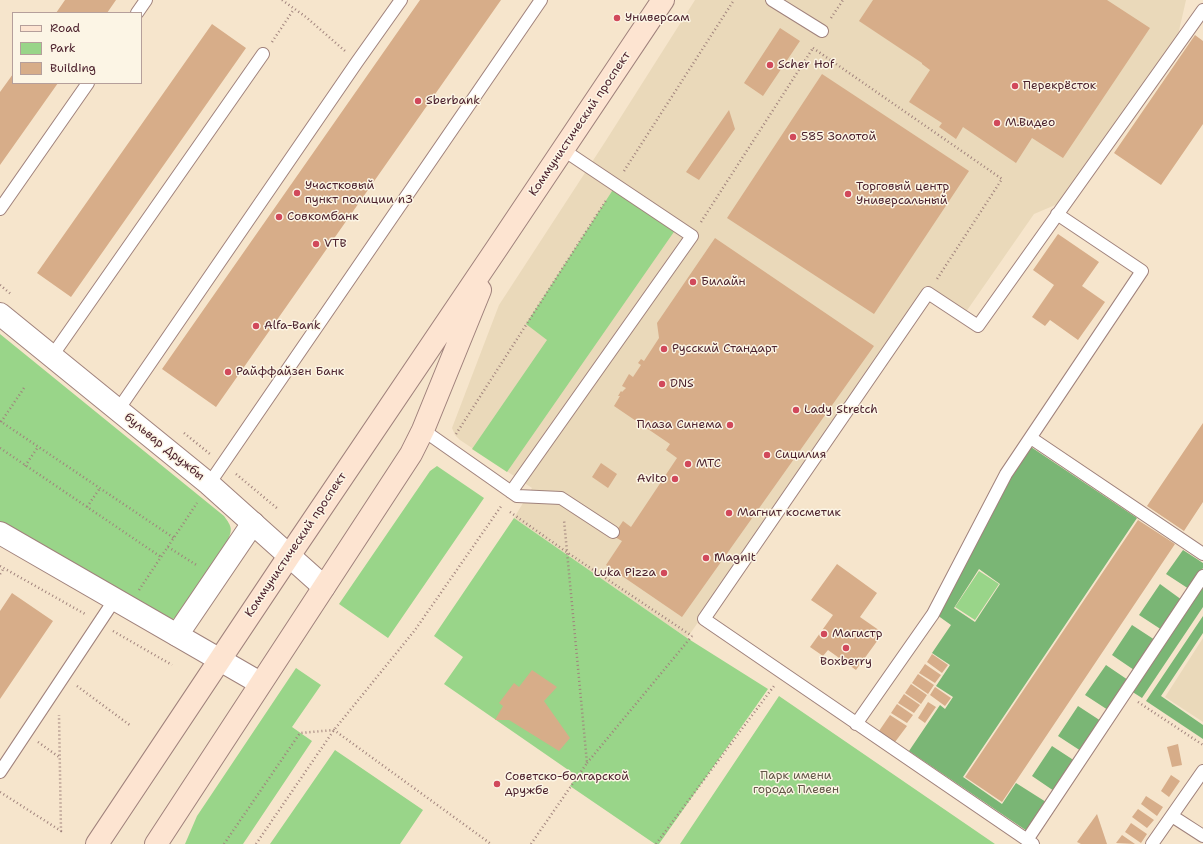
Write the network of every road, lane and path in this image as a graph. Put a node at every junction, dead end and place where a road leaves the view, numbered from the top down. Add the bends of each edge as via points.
1 (146, 0) edge
2 (282, 0) edge
3 (401, 0) edge
4 (541, 0) edge
5 (663, 0) edge
6 (734, 0) edge
7 (772, 0) edge
8 (843, 0) edge
9 (294, 9) junction
10 (1203, 10) edge
11 (138, 12) edge
12 (822, 31) junction
13 (813, 48) junction
14 (264, 54) joint
15 (357, 62) junction
16 (87, 84) edge
17 (562, 149) junction
18 (616, 185) junction
19 (0, 209) edge
20 (1057, 214) junction
21 (692, 236) junction
22 (497, 248) junction
23 (928, 293) junction
24 (0, 314) edge
25 (52, 356) junction
26 (24, 388) dead end
27 (118, 410) junction
28 (1, 421) edge
29 (423, 430) junction
30 (1031, 438) junction
31 (38, 447) junction
32 (448, 447) junction
33 (0, 448) edge
34 (25, 466) junction
35 (210, 484) junction
36 (100, 488) junction
37 (512, 492) junction
38 (561, 498) junction
39 (87, 507) junction
40 (508, 510) dead end
41 (252, 523) junction
42 (613, 532) dead end
43 (0, 533) edge
44 (174, 538) junction
45 (168, 547) junction
46 (568, 553) junction
47 (1203, 554) edge
48 (288, 556) junction
49 (161, 557) junction
50 (4, 568) dead end
51 (0, 574) edge
52 (1203, 576) edge
53 (216, 578) junction
54 (324, 587) junction
55 (121, 603) junction
56 (704, 619) junction
57 (177, 635) junction
58 (692, 636) junction
59 (220, 660) junction
60 (783, 673) junction
61 (61, 681) junction
62 (260, 684) junction
63 (1125, 693) junction
64 (856, 724) junction
65 (131, 726) dead end
66 (334, 730) junction
67 (26, 733) junction
68 (1203, 745) edge
69 (60, 757) junction
70 (587, 763) junction
71 (1203, 771) edge
72 (0, 772) edge
73 (0, 792) edge
74 (1172, 816) junction
75 (1203, 836) edge
76 (1030, 842) edge
77 (97, 844) edge
78 (156, 844) edge
79 (224, 844) edge
80 (256, 844) edge
81 (491, 844) edge
82 (531, 844) edge
83 (656, 844) edge
84 (1152, 844) edge

1 - 11 lane
2 - 9 path
3 - 15 lane
4 - 35 lane
5 - 17 main road, Коммунистический проспект
6 - 18 path
7 - 12 lane
8 - 12 path
9 - 14 path
9 - 15 path
10 - 20 lane
12 - 13 path
13 - 21 path
13 - 23 path via 1002,179
14 - 25 lane
15 - 27 lane
16 - 19 lane
17 - 18 lane
17 - 22 main road, Коммунистический проспект
18 - 21 lane
18 - 32 path
20 - 23 lane via 978,326
20 - 30 lane via 1142,271
21 - 37 lane
22 - 29 main road, Коммунистический проспект
22 - 48 main road, Коммунистический проспект
23 - 56 lane
24 - 25 street, бульвар Дружбы
25 - 27 street, бульвар Дружбы
26 - 28 path
27 - 35 street, бульвар Дружбы
28 - 31 path
29 - 32 lane
29 - 54 main road, Коммунистический проспект via 411,454
30 - 47 lane
30 - 64 lane via 1006,474 933,614
31 - 34 path
31 - 36 path
32 - 37 lane
33 - 34 path
34 - 39 path
35 - 41 street, бульвар Дружбы
35 - 44 path
36 - 39 path
36 - 44 path
37 - 38 lane via 517,496
37 - 66 path via 415,630
38 - 42 lane
38 - 46 path
39 - 49 path
40 - 46 path
41 - 48 street, бульвар Дружбы
41 - 53 street
43 - 55 street
44 - 45 path
45 - 49 path
45 - 53 path
46 - 58 path
46 - 70 path
48 - 54 street, бульвар Дружбы
48 - 59 main road, Коммунистический проспект
49 - 55 path
50 - 51 path
52 - 63 lane
53 - 57 street
54 - 62 main road, Коммунистический проспект
55 - 57 street
55 - 61 lane
56 - 58 path
56 - 60 lane
57 - 59 street
58 - 70 path
59 - 62 street
59 - 77 main road, Коммунистический проспект
60 - 64 lane
60 - 83 path
61 - 65 path
61 - 67 lane
61 - 69 path
62 - 78 main road, Коммунистический проспект
63 - 68 path
63 - 76 lane
64 - 76 lane
66 - 79 path via 300,733
66 - 80 path
66 - 81 path
67 - 69 path
67 - 72 lane
69 - 73 path via 60,831
70 - 82 path
71 - 74 lane
74 - 75 lane
74 - 84 lane

